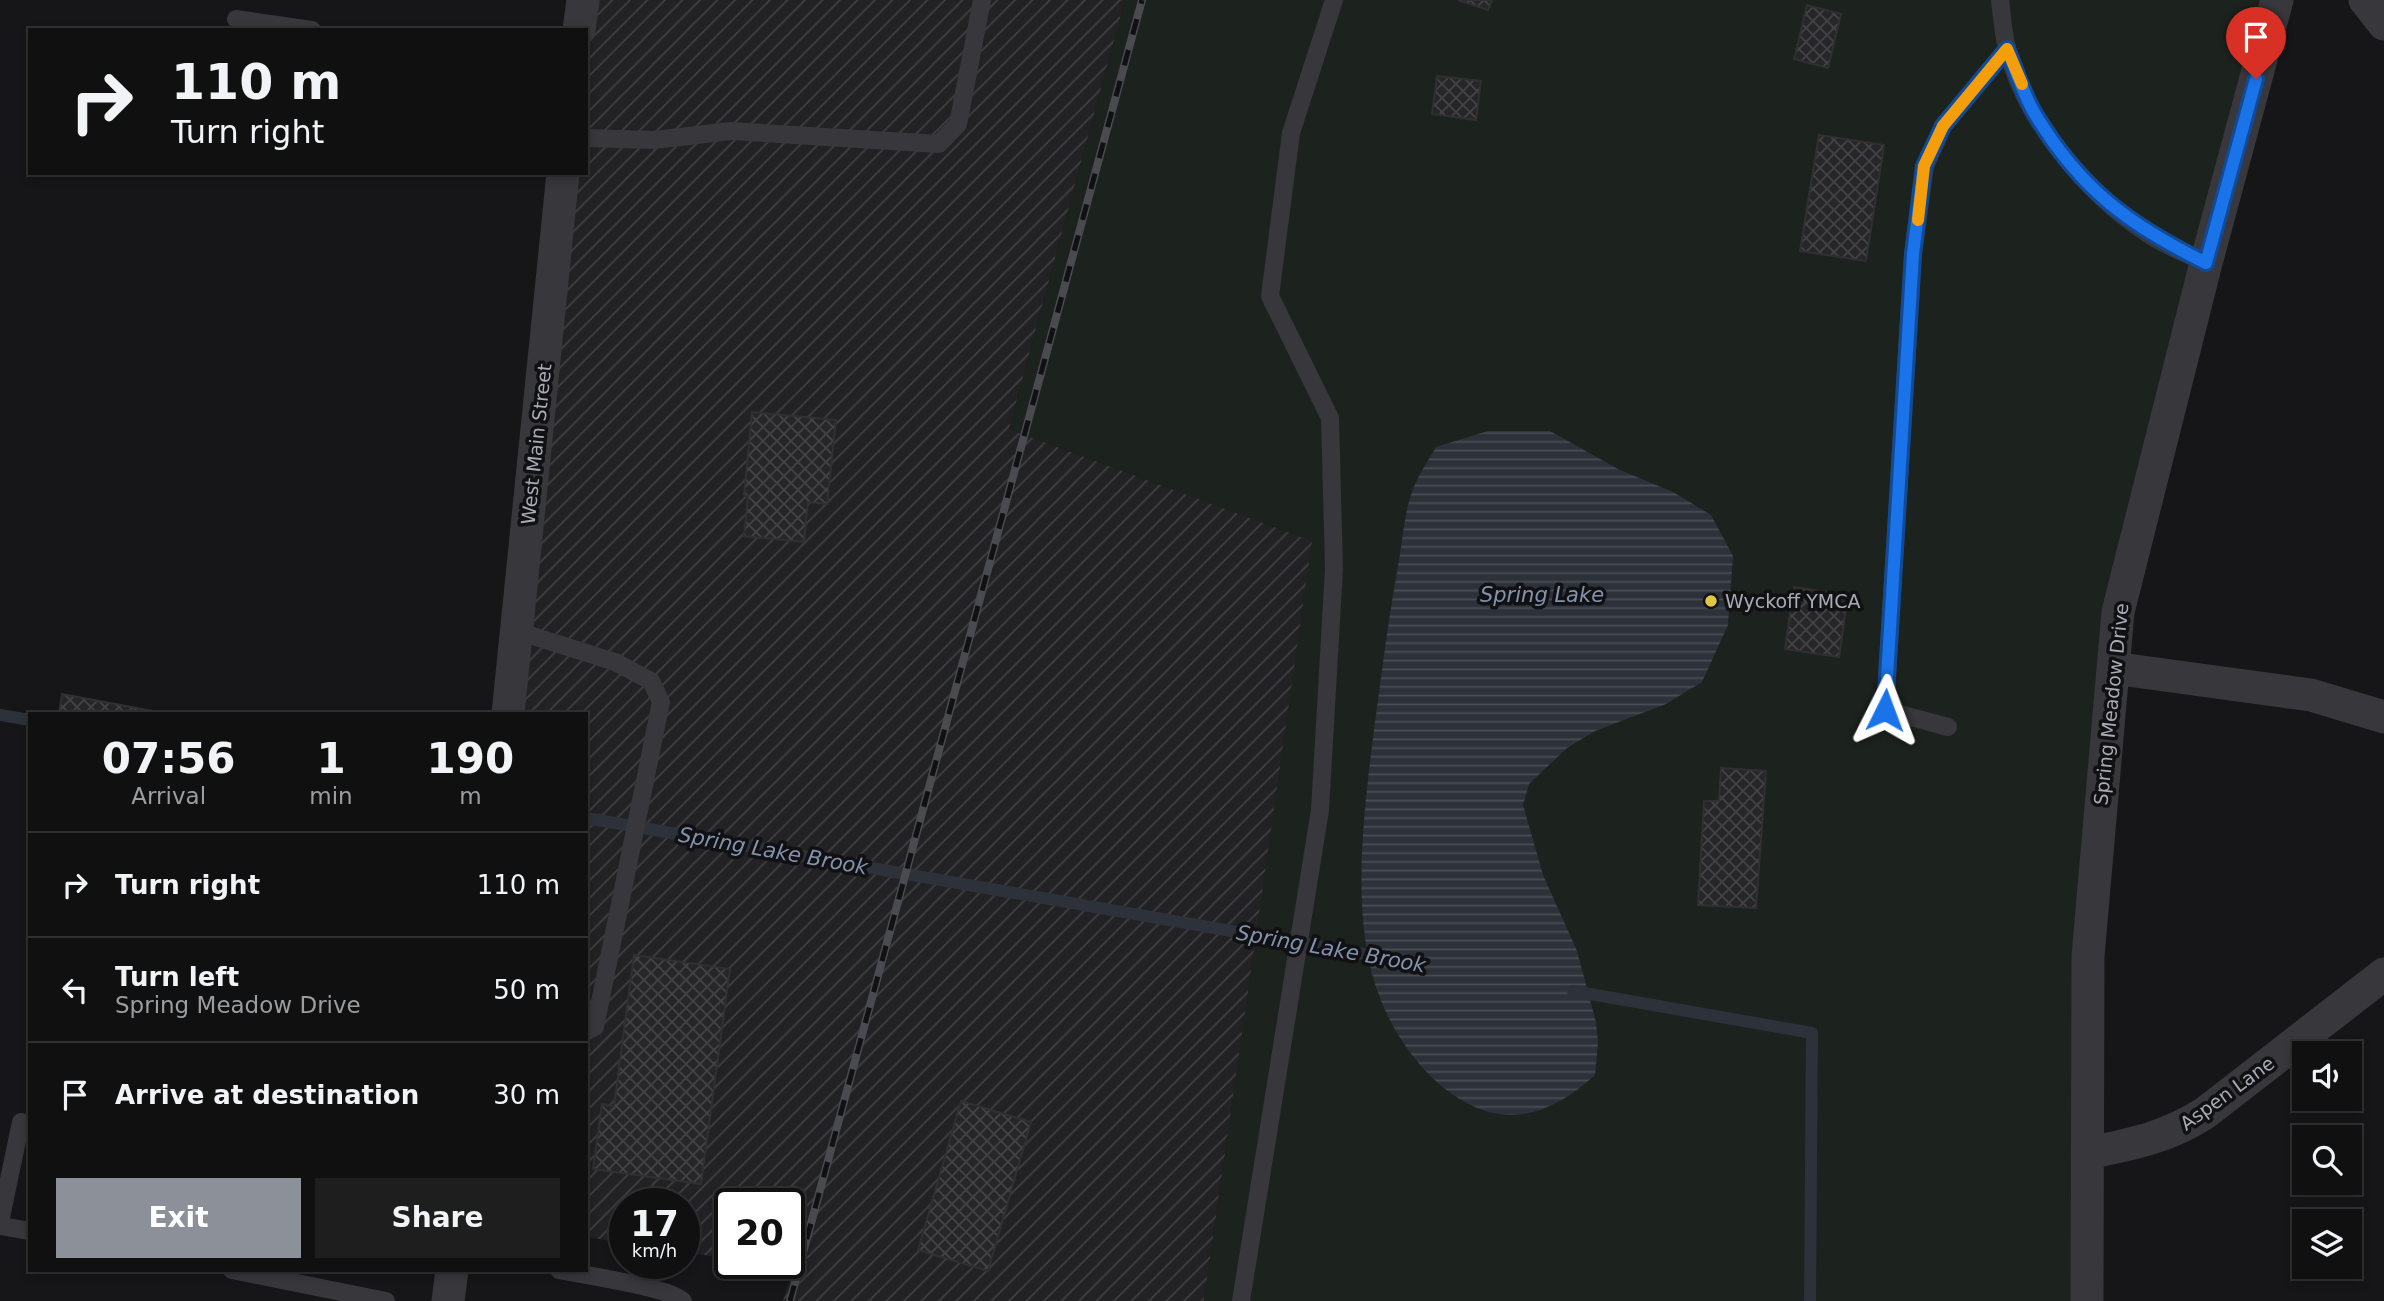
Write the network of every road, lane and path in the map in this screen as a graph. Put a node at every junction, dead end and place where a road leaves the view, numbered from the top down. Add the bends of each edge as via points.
1 (583, 0) edge
2 (982, 0) edge
3 (1334, 0) edge
4 (2000, 0) edge
5 (2277, 0) edge
6 (2365, 0) edge
7 (236, 19) dead end
8 (2384, 24) edge
9 (298, 28) edge
10 (579, 28) edge
11 (2007, 49) junction
12 (588, 138) edge
13 (564, 175) edge
14 (2206, 263) junction
15 (517, 631) junction
16 (2113, 668) junction
17 (508, 712) edge
18 (2384, 717) edge
19 (1948, 727) dead end
20 (2384, 974) edge
21 (588, 1031) edge
22 (28, 1124) edge
23 (2088, 1153) junction
24 (0, 1224) edge
25 (28, 1231) edge
26 (242, 1272) edge
27 (452, 1272) edge
28 (569, 1272) edge
29 (386, 1301) edge
30 (448, 1301) edge
31 (683, 1301) edge
32 (1241, 1301) edge
33 (2087, 1301) edge

1 - 10 street
2 - 12 lane via 958,124 939,144 731,131 654,140
3 - 32 lane via 1291,133 1270,296 1330,418 1334,569 1320,810
4 - 11 lane
5 - 14 street, Spring Meadow Drive
6 - 8 street
7 - 9 lane
11 - 14 lane via 2034,112 2096,193 2148,234
11 - 19 lane via 1943,126 1924,166 1913,254 1885,710
13 - 15 street, West Main Street
14 - 16 street, Spring Meadow Drive via 2118,612
15 - 17 street, West Main Street
15 - 21 lane via 615,662 651,681 661,702 595,1027
16 - 18 street via 2311,695
16 - 23 street, Spring Meadow Drive via 2088,956
20 - 23 street, Aspen Lane via 2176,1131
22 - 24 lane via 22,1122
23 - 33 street, Spring Meadow Drive
24 - 25 lane
26 - 29 lane
27 - 30 street
28 - 31 lane via 678,1295

